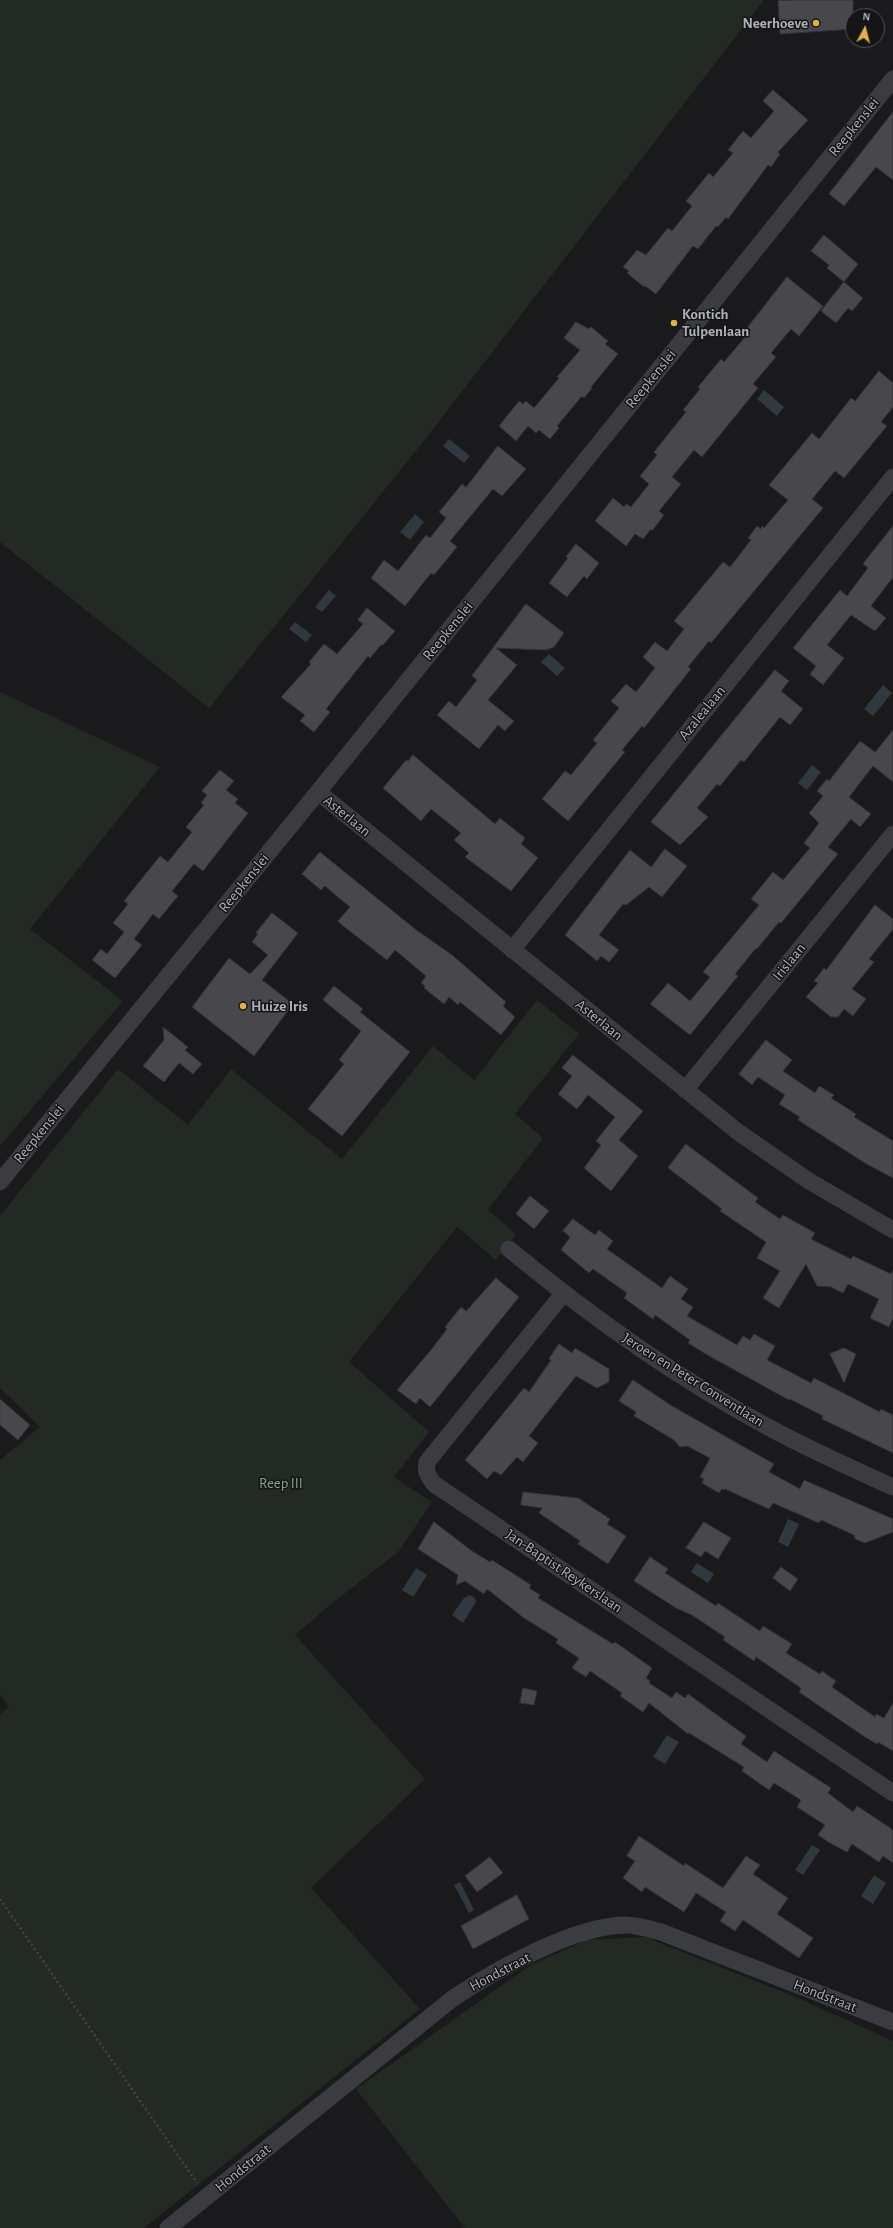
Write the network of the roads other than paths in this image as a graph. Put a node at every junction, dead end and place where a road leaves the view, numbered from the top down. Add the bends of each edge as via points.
1 (893, 79) edge
2 (893, 477) edge
3 (318, 792) junction
4 (893, 834) edge
5 (512, 950) junction
6 (685, 1090) junction
7 (0, 1182) edge
8 (893, 1230) edge
9 (509, 1249) dead end
10 (563, 1294) junction
11 (893, 1487) edge
12 (893, 1793) edge
13 (893, 2022) edge
14 (168, 2228) edge

1 - 3 street, Reepkenslei
2 - 5 street, Azalealaan
3 - 5 street, Asterlaan
3 - 7 street, Reepkenslei
4 - 6 street, Irislaan
5 - 6 street, Asterlaan
6 - 8 street, Asterlaan via 774,1158
9 - 10 street, Jeroen en Peter Conventlaan
10 - 11 street, Jeroen en Peter Conventlaan via 639,1348 716,1397 774,1430
10 - 12 street, Jan-Baptist Reykerslaan via 428,1462 428,1477 440,1488
13 - 14 street, Hondstraat via 661,1932 628,1925 595,1929 538,1952 458,1995

